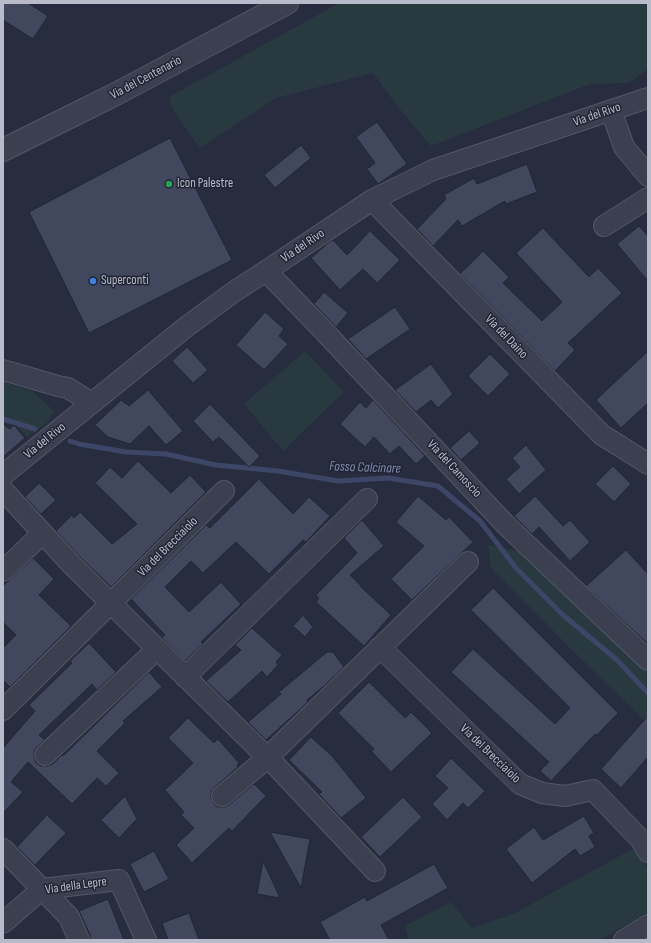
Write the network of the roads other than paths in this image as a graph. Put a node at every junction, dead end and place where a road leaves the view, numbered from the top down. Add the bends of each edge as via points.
1 (287, 3) edge
2 (648, 98) edge
3 (611, 110) junction
4 (3, 150) edge
5 (648, 176) edge
6 (648, 198) edge
7 (372, 200) junction
8 (604, 226) dead end
9 (266, 271) junction
10 (3, 370) edge
11 (92, 403) junction
12 (648, 464) edge
13 (3, 475) edge
14 (3, 490) edge
15 (224, 491) dead end
16 (367, 499) dead end
17 (43, 533) junction
18 (468, 562) dead end
19 (3, 571) edge
20 (111, 604) junction
21 (380, 647) junction
22 (157, 649) junction
23 (648, 660) edge
24 (185, 677) junction
25 (3, 710) edge
26 (45, 755) dead end
27 (266, 758) junction
28 (222, 796) dead end
29 (3, 849) edge
30 (648, 852) edge
31 (375, 871) dead end
32 (42, 889) junction
33 (3, 923) edge
34 (646, 930) edge
35 (79, 940) edge
36 (146, 940) edge
37 (624, 940) edge

1 - 4 street, Via del Centenario via 114,95
2 - 3 street, Via del Rivo
3 - 5 street via 624,147
3 - 7 street, Via del Rivo via 433,170
6 - 8 street
7 - 9 street, Via del Rivo
7 - 12 street, Via del Daino via 602,435
9 - 11 street, Via del Rivo via 186,327
9 - 23 street, Via del Camoscio via 506,525
10 - 11 street via 68,388
11 - 13 street, Via del Rivo
14 - 17 street
15 - 20 street, Via del Brecciaiolo
16 - 24 street
17 - 19 street
17 - 20 street
18 - 21 street
20 - 22 street
20 - 25 street, Via del Brecciaiolo
21 - 27 street
21 - 30 street, Via del Brecciaiolo via 520,784 542,793 565,796 593,790 641,840
22 - 24 street
22 - 26 street
24 - 27 street
27 - 28 street
27 - 31 street
29 - 32 street
32 - 33 street, Via della Lepre
32 - 35 street via 69,917
32 - 36 street, Via della Lepre via 120,880
34 - 37 street

